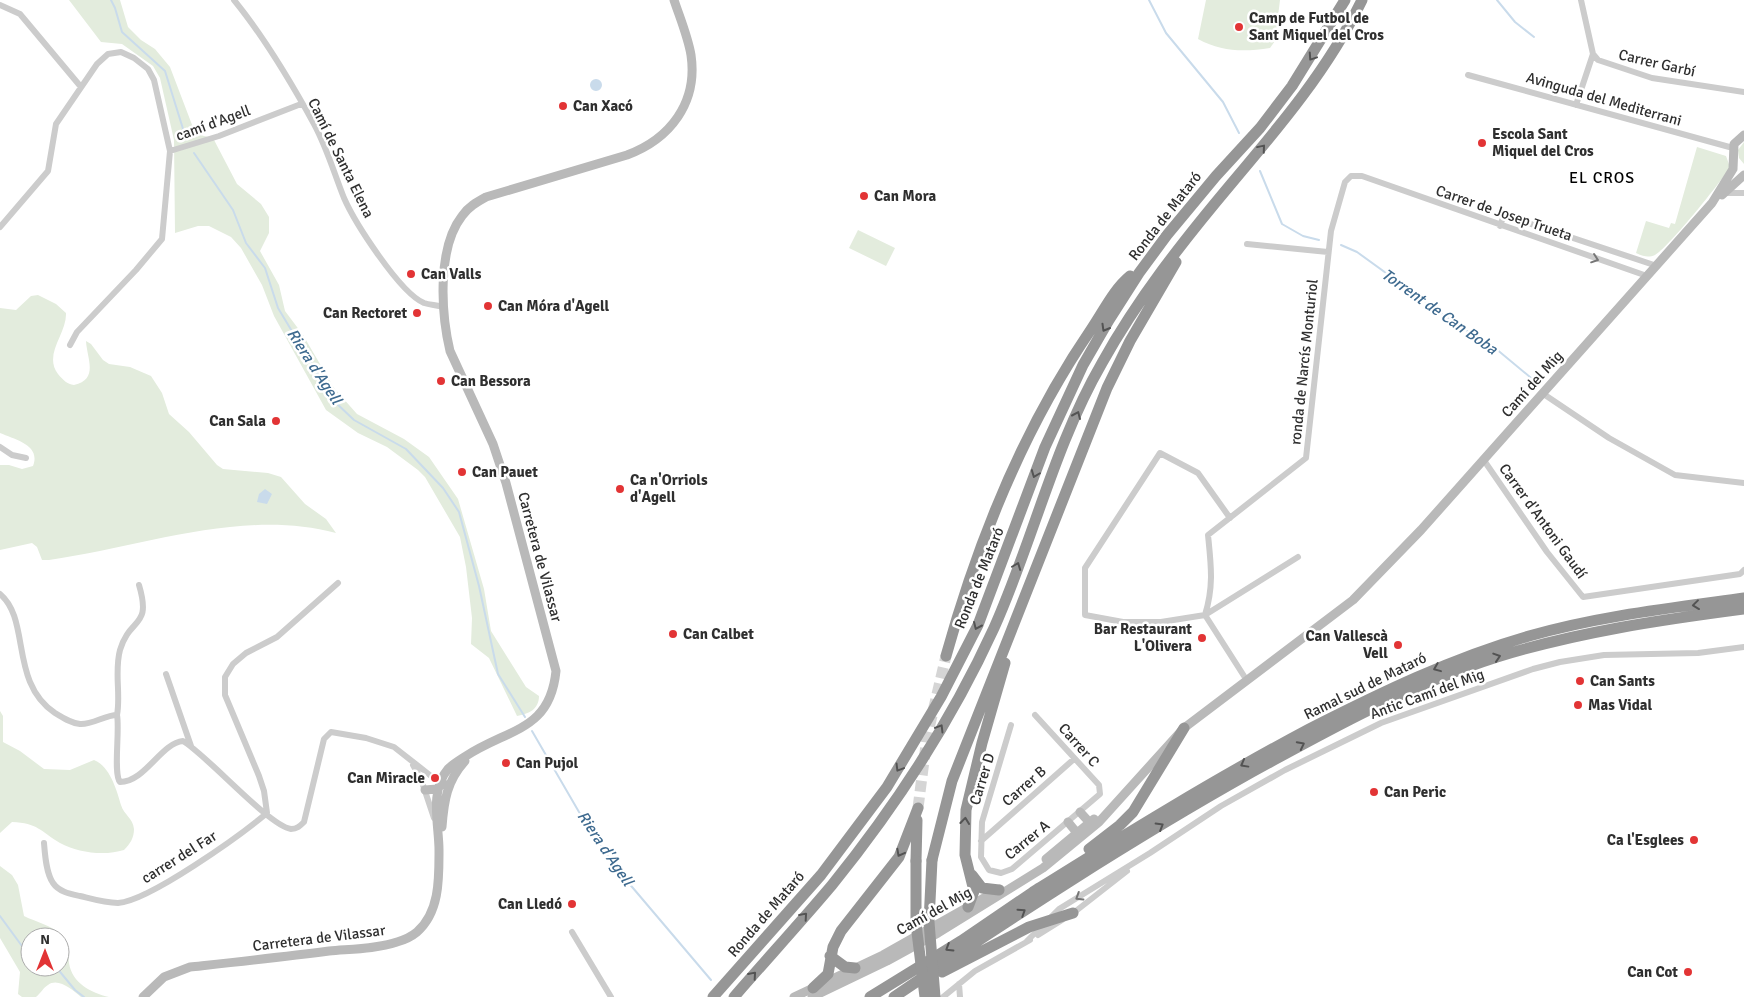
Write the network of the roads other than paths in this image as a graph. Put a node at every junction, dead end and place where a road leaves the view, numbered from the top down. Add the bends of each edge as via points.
1 (234, 0) edge
2 (674, 0) edge
3 (1346, 0) edge
4 (1362, 0) edge
5 (1581, 0) edge
6 (0, 5) edge
7 (1593, 54) junction
8 (1468, 74) dead end
9 (81, 87) junction
10 (1744, 92) edge
11 (301, 104) junction
12 (1576, 105) junction
13 (1744, 135) edge
14 (1733, 148) junction
15 (170, 151) junction
16 (1733, 158) junction
17 (1744, 169) edge
18 (1744, 175) edge
19 (1352, 176) joint
20 (1724, 193) junction
21 (1744, 193) edge
22 (1712, 203) junction
23 (1500, 226) junction
24 (0, 227) edge
25 (1247, 244) dead end
26 (1179, 248) junction
27 (1328, 252) junction
28 (1657, 266) junction
29 (1139, 274) junction
30 (1647, 276) junction
31 (443, 306) junction
32 (70, 345) dead end
33 (1542, 393) junction
34 (0, 447) edge
35 (26, 458) dead end
36 (1483, 459) junction
37 (1744, 483) edge
38 (1230, 518) junction
39 (1298, 557) dead end
40 (1744, 570) edge
41 (1371, 581) junction
42 (338, 583) dead end
43 (139, 585) dead end
44 (0, 594) edge
45 (1744, 598) edge
46 (1744, 609) edge
47 (1205, 615) junction
48 (1016, 618) junction
49 (1300, 641) junction
50 (1743, 647) edge
51 (946, 656) tunnel mouth
52 (166, 674) dead end
53 (1244, 676) junction
54 (1220, 698) junction
55 (117, 715) junction
56 (1035, 715) dead end
57 (1011, 725) dead end
58 (1184, 728) junction
59 (191, 746) junction
60 (479, 748) junction
61 (1074, 759) junction
62 (411, 762) junction
63 (463, 763) junction
64 (439, 777) junction
65 (424, 786) junction
66 (1100, 794) joint
67 (1125, 795) junction
68 (1080, 812) junction
69 (267, 813) junction
70 (1068, 822) junction
71 (1090, 823) junction
72 (439, 826) junction
73 (982, 827) junction
74 (990, 832) junction
75 (1077, 833) junction
76 (981, 841) junction
77 (44, 843) dead end
78 (1150, 853) junction
79 (968, 870) junction
80 (1033, 875) junction
81 (999, 890) junction
82 (1034, 892) junction
83 (968, 908) junction
84 (1073, 913) junction
85 (1045, 922) junction
86 (572, 932) dead end
87 (1027, 941) junction
88 (830, 956) junction
89 (855, 968) junction
90 (959, 984) junction
91 (812, 993) edge
92 (898, 994) edge
93 (143, 997) edge
94 (611, 997) edge
95 (713, 997) edge
96 (734, 997) edge
97 (794, 997) edge
98 (870, 997) edge
99 (925, 997) edge
100 (935, 997) edge
101 (943, 997) edge
102 (960, 997) edge

1 - 11 street, Camí de Santa Elena via 251,21
2 - 31 street, Carretera de Vilassar via 692,70 687,102 680,116 642,150 512,188 473,204 459,220 449,241
3 -> 29 highway, Ronda de Mataró via 1292,86
26 -> 4 highway, Ronda de Mataró via 1304,94 1332,54
5 - 7 street
6 - 9 street via 20,14
7 - 10 street, Carrer Garbí via 1606,64 1652,78
7 - 12 street
8 - 12 street, Avinguda del Mediterrani
9 - 15 street, camí d'Agell via 108,54 121,52 134,58 148,69 154,80
9 - 24 street, camí d'Agell via 56,124 48,171
11 - 15 street, camí d'Agell via 186,148
11 - 31 street, Camí de Santa Elena via 328,152 345,200 372,246 402,284 423,302
12 - 14 street, Avinguda del Mediterrani
13 - 14 street
14 - 16 street, Camí del Mig
15 - 32 street via 162,239 77,332
16 - 17 street
16 - 22 street, Camí del Mig via 1730,177
18 - 20 street, Camí del Mig
19 - 23 street, Carrer de Josep Trueta via 1362,176
19 - 27 street, ronda de Narcís Monturiol via 1345,182
20 - 21 street
20 - 22 street, Camí del Mig
22 - 28 street, Camí del Mig
23 - 28 street via 1504,215
23 -> 30 street, Carrer de Josep Trueta
25 - 27 street
26 - 48 highway via 1176,262 1107,388
96 -> 26 highway, Ronda de Mataró via 832,885 897,799 953,706 994,627 1059,454 1101,364 1138,303
27 - 38 street, ronda de Narcís Monturiol via 1306,458
28 - 30 street, Camí del Mig
29 - 51 highway via 1129,277 1117,292 1078,349 1037,420 974,567
29 -> 95 highway, Ronda de Mataró via 1109,320 1067,398 1045,447 978,625 942,697 875,803 821,875
30 - 33 street, Camí del Mig
31 - 60 street, Carretera de Vilassar via 450,351 493,444 506,483 556,671 552,695 537,717
33 - 36 street, Camí del Mig
33 - 37 street via 1609,438 1675,475
34 - 35 street via 12,455
36 - 40 street, Carrer d'Antoni Gaudí via 1547,552 1583,597 1740,574
36 - 41 street, Camí del Mig
38 - 47 street, ronda de Narcís Monturiol via 1208,535 1212,593
38 - 47 street via 1198,473 1160,453 1085,568 1084,615 1123,622 1161,622
39 - 47 street
41 - 49 street, Camí del Mig via 1347,606
41 - 53 street, Camí del Mig
42 - 69 street via 278,638 246,653 233,664 225,677 224,695 259,776
43 - 55 street via 144,614 124,639 120,650
44 - 55 street via 14,610 21,653 33,689 47,707 69,722 82,724
45 -> 82 highway, Ramal sud de Mataró via 1560,628 1492,647 1417,676 1243,765 1124,834
92 -> 46 highway via 1206,798 1315,738 1422,687 1496,658 1565,638
47 - 53 street
79 -> 48 highway via 964,839 966,810
48 - 100 highway, bridge via 952,781 932,860 929,922
49 - 53 street, Camí del Mig
49 - 54 street, Camí del Mig
50 - 78 street, Antic Camí del Mig via 1698,653 1604,655 1560,662 1421,707 1285,770 1221,806
52 - 59 street
53 - 54 street, Camí del Mig
54 - 58 street, Camí del Mig
54 - 71 street, Camí del Mig via 1181,724
55 - 59 street via 116,775 120,782 128,781 154,763 173,743 183,741
56 - 61 street, Carrer C
57 - 73 street, Carrer D
58 - 67 street, Camí del Mig
58 - 82 highway via 1148,790 1126,818
59 - 69 street
60 - 63 street
60 - 64 street, Carretera de Vilassar
61 - 66 street, Carrer C via 1099,785
61 - 74 street, Carrer B
62 - 64 street
62 - 65 street
62 - 69 street via 394,747 331,732 324,738 304,822 291,829
63 - 64 street
63 - 72 street via 445,794
64 - 65 street via 426,776
64 - 65 street via 437,788
64 - 72 street, Carretera de Vilassar
65 - 72 street
66 - 68 street, Carrer A
67 - 71 street, Camí del Mig
67 - 80 street, Camí del Mig via 1081,839
68 - 70 street, Carrer A
68 - 71 street
69 - 77 street, carrer del Far via 171,880 136,898 117,903 65,892 53,883 46,864
70 - 75 street
70 - 76 street, Carrer A via 1012,869 1001,873 989,870 981,857
71 - 75 street, Camí del Mig
72 - 93 street, Carretera de Vilassar via 438,891 433,908 418,931 407,939 362,948 190,967 164,977
73 - 74 street
73 - 76 street, Carrer D
74 - 76 street, Carrer B
75 - 80 street, Camí del Mig via 1078,837
75 - 81 street, Camí del Mig
78 - 84 street, Antic Camí del Mig
78 -> 85 street, Antic Camí del Mig via 1059,909
79 - 81 highway via 982,888
79 - 83 highway via 974,892
80 - 91 street, Camí del Mig via 887,961
81 - 83 street, Camí del Mig
82 -> 98 highway
83 - 89 street, Camí del Mig
84 - 85 highway
84 - 87 street, Antic Camí del Mig
85 - 87 street, Antic Camí del Mig
85 - 92 highway via 1020,931
86 - 94 street
87 - 90 street, Antic Camí del Mig
88 - 89 highway via 845,967
88 - 91 highway via 828,974
99 -> 88 highway, bridge via 916,924 918,808 899,857 841,931
89 - 91 street, Camí del Mig
90 - 101 street, Antic Camí del Mig
90 - 102 street
91 - 97 street, Camí del Mig

